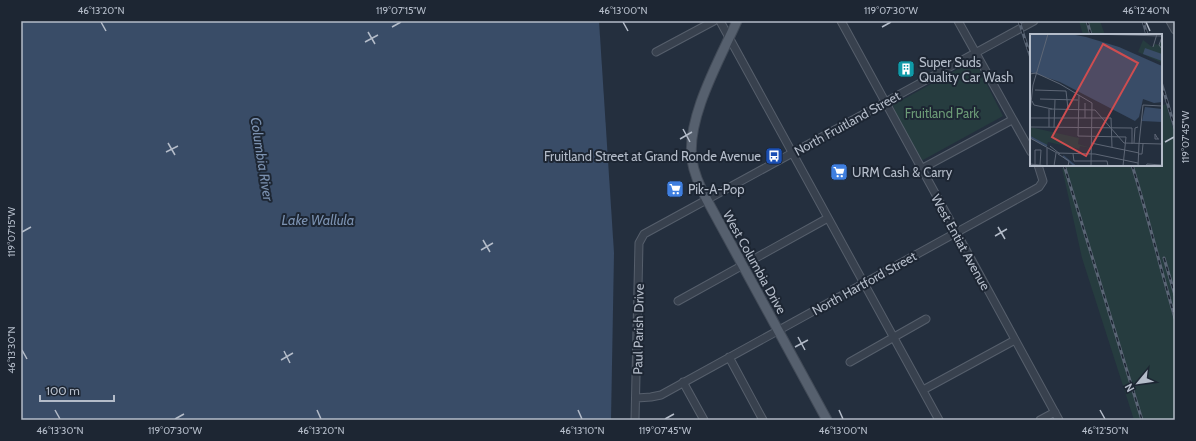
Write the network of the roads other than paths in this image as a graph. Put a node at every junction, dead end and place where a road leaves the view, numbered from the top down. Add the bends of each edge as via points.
1 (714, 21) edge
2 (720, 21) edge
3 (737, 21) edge
4 (841, 21) edge
5 (958, 21) edge
6 (1034, 21) edge
7 (1170, 21) edge
8 (1175, 30) edge
9 (730, 37) junction
10 (656, 52) dead end
11 (976, 53) junction
12 (885, 102) junction
13 (1012, 120) junction
14 (1030, 150) edge
15 (792, 153) junction
16 (1038, 166) edge
17 (921, 169) junction
18 (706, 200) junction
19 (828, 218) junction
20 (957, 233) junction
21 (641, 237) joint
22 (742, 266) junction
23 (864, 283) junction
24 (678, 301) dead end
25 (926, 319) dead end
26 (778, 331) junction
27 (894, 337) junction
28 (1015, 340) junction
29 (729, 357) junction
30 (850, 362) dead end
31 (683, 382) junction
32 (922, 390) junction
33 (637, 398) junction
34 (1055, 412) junction
35 (635, 420) edge
36 (704, 420) edge
37 (763, 420) edge
38 (826, 420) edge
39 (939, 420) edge
40 (1040, 420) edge
41 (1059, 420) edge

1 - 10 street
2 - 9 street
3 - 9 main road, West Columbia Drive
4 - 12 street, West Entiat Avenue
5 - 11 street
6 - 11 street, North Fruitland Street
7 - 8 street
9 - 15 street
9 - 18 main road, West Columbia Drive via 700,105 692,133 694,168
11 - 12 street, North Fruitland Street
11 - 13 street
12 - 15 street, North Fruitland Street
12 - 17 street, West Entiat Avenue
13 - 14 street
13 - 17 street
15 - 18 street, North Fruitland Street
15 - 19 street
16 - 20 street, North Hartford Street via 1044,181 1039,187
17 - 20 street, West Entiat Avenue
18 - 21 street, North Fruitland Street
18 - 22 main road, West Columbia Drive
19 - 22 street
19 - 23 street
20 - 23 street, North Hartford Street
20 - 28 street, West Entiat Avenue
21 - 33 street, Paul Parish Drive
22 - 24 street
22 - 26 main road, West Columbia Drive
23 - 26 street, North Hartford Street
23 - 27 street
25 - 27 street
26 - 29 street, North Hartford Street
26 - 38 main road, West Columbia Drive
27 - 30 street
27 - 32 street
28 - 32 street
28 - 34 street, West Entiat Avenue
29 - 31 street, North Hartford Street
29 - 37 street
31 - 33 street, North Hartford Street via 658,396
31 - 36 street
32 - 39 street
33 - 35 street, Paul Parish Drive
34 - 40 street
34 - 41 street, West Entiat Avenue

